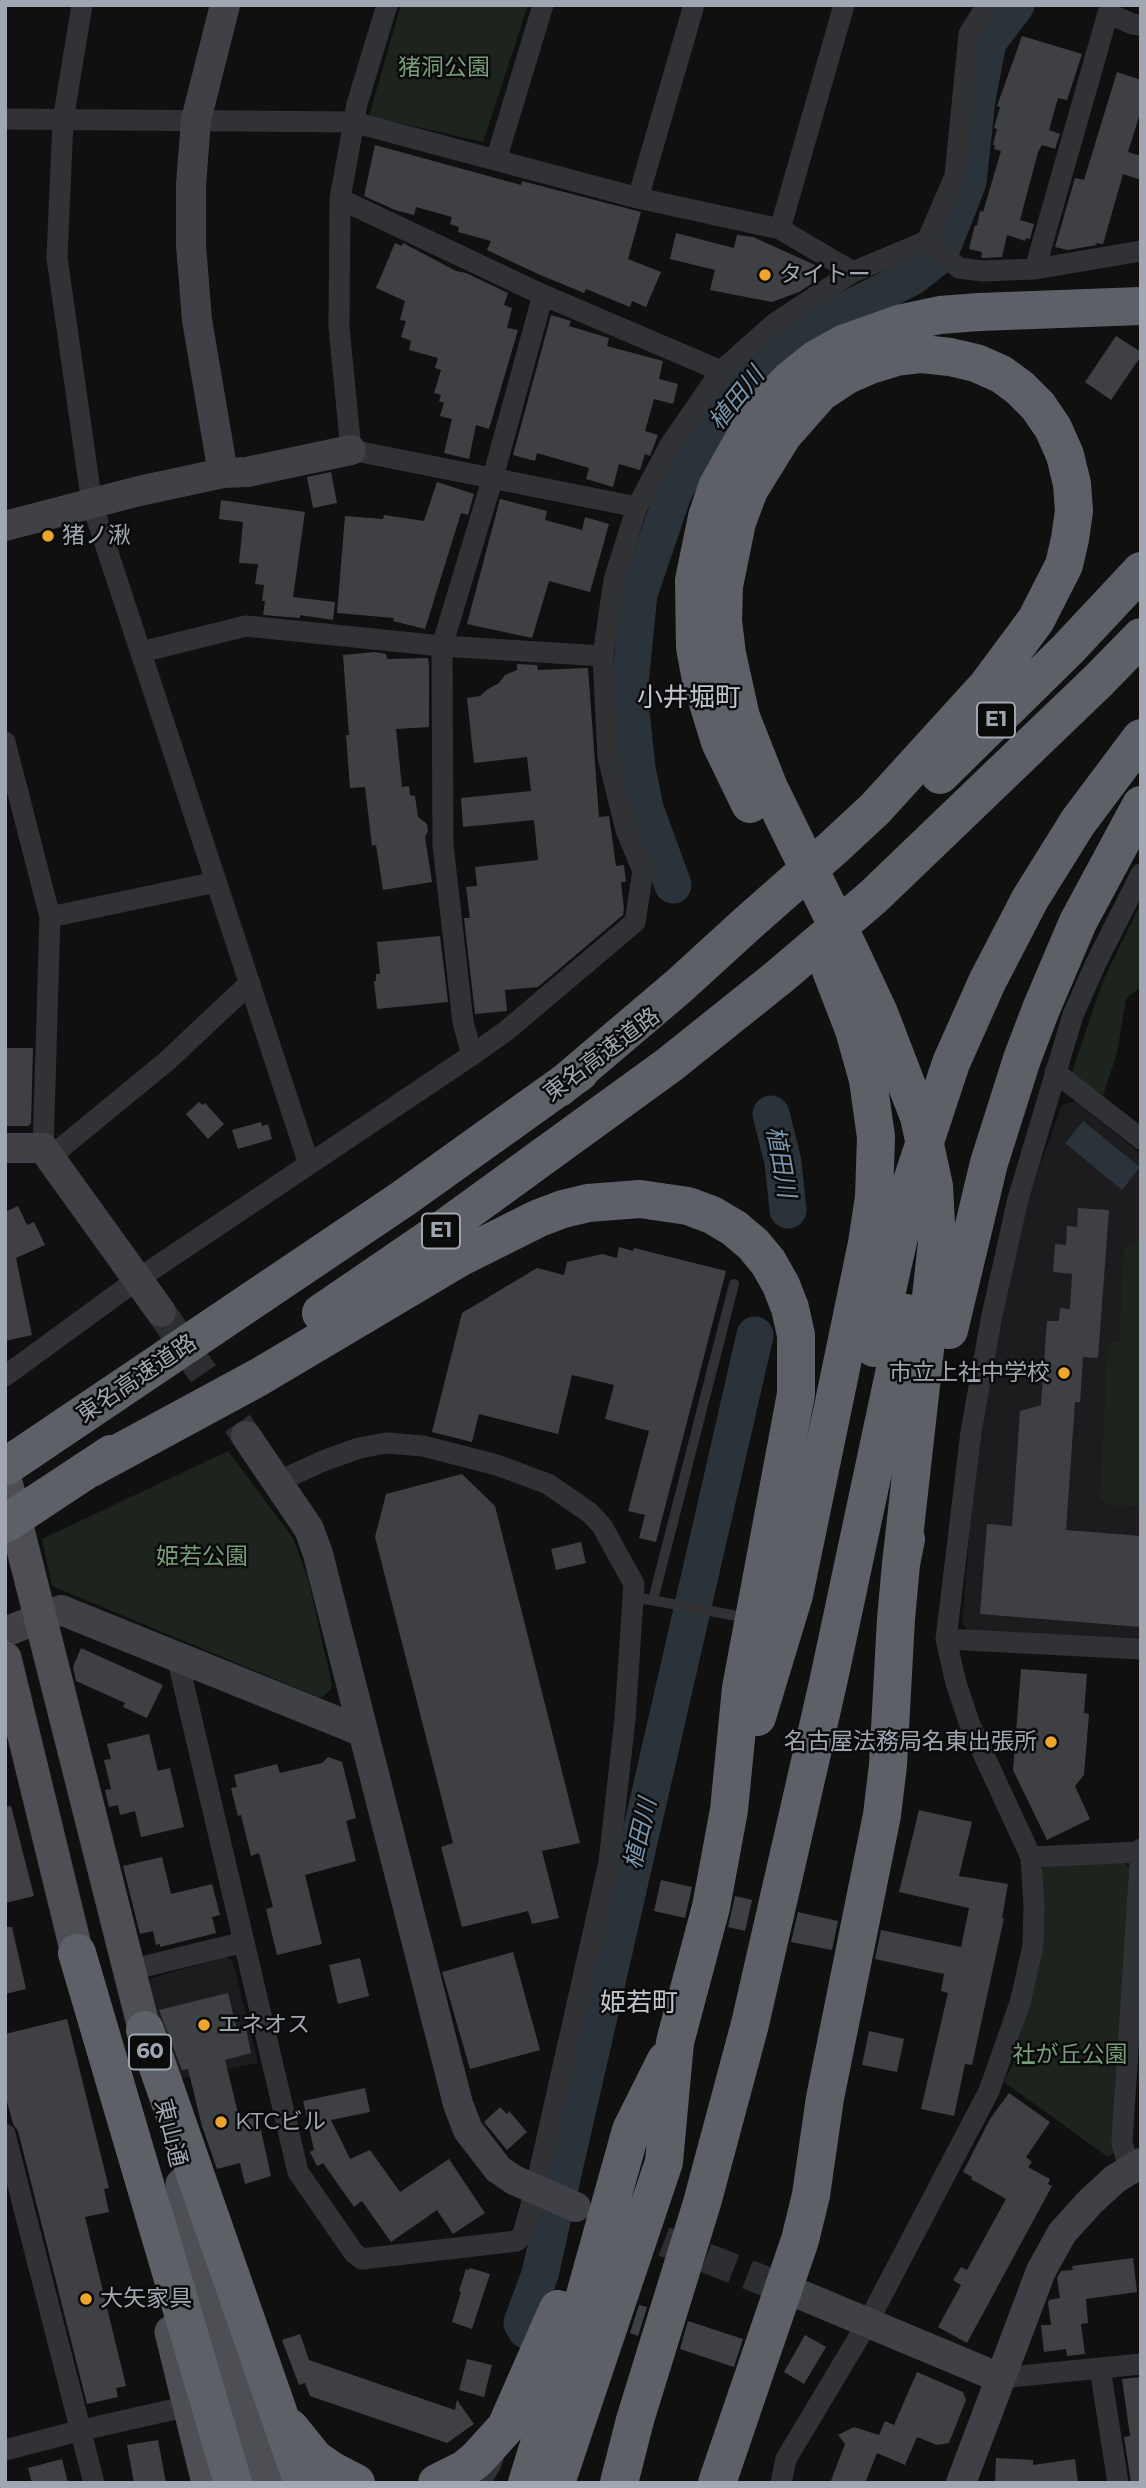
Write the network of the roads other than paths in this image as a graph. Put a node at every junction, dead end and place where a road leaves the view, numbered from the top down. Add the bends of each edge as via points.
1 (82, 5) edge
2 (225, 5) edge
3 (387, 5) edge
4 (543, 5) edge
5 (694, 5) edge
6 (844, 5) edge
7 (987, 5) edge
8 (1141, 25) edge
9 (5, 119) edge
10 (63, 120) junction
11 (196, 120) junction
12 (353, 122) junction
13 (496, 160) junction
14 (638, 198) junction
15 (340, 199) junction
16 (780, 229) junction
17 (936, 248) junction
18 (1141, 251) edge
19 (1035, 269) junction
20 (853, 272) junction
21 (543, 295) junction
22 (1141, 306) edge
23 (721, 371) junction
24 (351, 450) junction
25 (223, 473) junction
26 (493, 477) junction
27 (92, 504) junction
28 (637, 507) junction
29 (5, 526) edge
30 (1141, 571) edge
31 (1141, 637) edge
32 (442, 646) junction
33 (141, 652) junction
34 (603, 656) junction
35 (1141, 738) edge
36 (5, 743) edge
37 (1141, 805) edge
38 (839, 855) junction
39 (1141, 874) edge
40 (216, 882) junction
41 (50, 917) junction
42 (250, 983) junction
43 (879, 1013) junction
44 (472, 1055) junction
45 (1055, 1072) junction
46 (1141, 1139) edge
47 (5, 1148) edge
48 (46, 1152) junction
49 (309, 1164) junction
50 (138, 1279) junction
51 (734, 1284) dead end
52 (160, 1311) tunnel mouth
53 (5, 1376) edge
54 (246, 1436) tunnel mouth
55 (11, 1467) edge
56 (91, 1468) junction
57 (277, 1482) junction
58 (5, 1524) edge
59 (901, 1564) junction
60 (640, 1598) junction
61 (42, 1618) junction
62 (753, 1619) junction
63 (5, 1632) edge
64 (946, 1639) junction
65 (1141, 1649) edge
66 (177, 1657) junction
67 (5, 1658) edge
68 (361, 1731) junction
69 (729, 1810) junction
70 (1141, 1851) edge
71 (1031, 1857) junction
72 (244, 1942) junction
73 (77, 1954) junction
74 (130, 1970) junction
75 (750, 2024) junction
76 (145, 2030) junction
77 (676, 2042) junction
78 (7, 2146) edge
79 (1135, 2166) edge
80 (620, 2169) junction
81 (540, 2193) junction
82 (576, 2207) dead end
83 (804, 2296) tunnel mouth
84 (868, 2322) junction
85 (1141, 2364) edge
86 (1100, 2368) junction
87 (1000, 2378) junction
88 (267, 2383) junction
89 (189, 2406) junction
90 (506, 2427) junction
91 (82, 2430) junction
92 (729, 2447) junction
93 (5, 2450) edge
94 (94, 2483) edge
95 (208, 2483) edge
96 (233, 2483) edge
97 (268, 2483) edge
98 (303, 2483) edge
99 (356, 2483) edge
100 (437, 2483) edge
101 (486, 2483) edge
102 (527, 2483) edge
103 (556, 2483) edge
104 (619, 2483) edge
105 (711, 2483) edge
106 (717, 2483) edge
107 (781, 2483) edge
108 (961, 2483) edge
109 (1118, 2483) edge

1 - 10 street
2 - 11 street
3 - 12 street
4 - 13 street
5 - 14 street
6 - 16 street
7 - 17 street via 970,34 955,176
8 - 19 street via 1108,13
9 - 10 street
10 - 11 street
10 - 27 street via 58,258
11 - 12 street
11 - 25 street via 191,245 197,320
12 - 13 street
12 - 15 street
13 - 14 street
14 - 16 street
15 - 21 street
15 - 24 street via 340,327
16 - 20 street
17 - 19 street via 959,268
17 - 20 street
18 - 19 street
20 - 23 street via 775,323
21 - 23 street
21 - 26 street
22 - 69 highway via 940,315 842,344 791,379 769,402 731,458 707,517 694,580 693,612 709,712 839,987 868,1080 876,1137 867,1243 794,1595
23 - 28 street via 670,446
24 - 25 street
24 - 26 street
25 - 27 street
26 - 28 street
26 - 32 street
27 - 29 street
27 - 33 street
28 - 34 street via 614,580
30 - 38 highway, E1 via 951,765
31 - 56 highway, 東名高速道路 / E1 via 873,897 669,1065 435,1235
32 - 33 street via 246,626
32 - 34 street
32 - 44 street via 443,845 463,1022
33 - 40 street
34 - 44 street via 608,757 626,830 643,871 635,922
35 - 75 highway via 1078,822 1030,899 951,1063 923,1143 896,1243 794,1732
36 - 41 street
37 - 59 highway via 1058,967 1005,1109 953,1311
38 - 43 highway via 988,686 1036,620 1064,565 1074,511 1072,484 1054,428 1020,388 976,363 922,354 896,357 846,375 821,392 783,435 749,490 737,522 724,586 727,654 741,717 787,825
38 - 55 highway, 東名高速道路 / E1 via 559,1088
39 - 45 street via 1073,1015
40 - 41 street
40 - 42 street
41 - 48 street
42 - 48 street via 167,1061
42 - 49 street
43 - 59 highway via 919,1117 937,1216
43 - 75 highway via 900,1082 914,1152 916,1263 831,1670
44 - 49 street
45 - 46 street
45 - 64 street via 1018,1199 991,1321 971,1432
47 - 48 street
48 - 50 street
49 - 50 street
50 - 52 street
50 - 53 street
51 - 60 lane
54 - 57 street
55 - 61 main road, 60
56 - 58 highway, 東名高速道路 / E1
56 - 62 highway via 259,1377 461,1257 539,1218 613,1200 688,1206 712,1215 753,1244 781,1284 796,1335 796,1394
57 - 60 street via 359,1448 386,1443 423,1446 497,1465 548,1484 590,1513 602,1526
57 - 68 street via 309,1529 318,1554
59 - 92 highway via 882,1815 832,2062 811,2195 796,2253
60 - 62 lane
60 - 81 street via 609,1862
61 - 63 street
61 - 66 street via 61,1610
61 - 74 main road, 東山通 / 60
62 - 69 highway
64 - 65 street
64 - 71 street via 970,1725
66 - 68 street
66 - 72 street
67 - 73 main road, 東山通 / 60
68 - 81 street via 468,2130 498,2169
69 - 77 highway via 711,1907
70 - 71 street
70 - 79 street via 1122,2141
71 - 84 street via 1033,1946 1002,2060
72 - 74 street
72 - 81 street via 298,2172 354,2253 362,2259 517,2241
73 - 89 main road, 東山通 / 60
73 - 96 highway
74 - 76 main road, 東山通 / 60
75 - 104 highway
76 - 88 highway
76 - 97 main road, 東山通 / 60 via 205,2275
77 - 80 highway via 631,2130
77 - 103 highway via 664,2162
78 - 91 street
79 - 87 street via 1115,2179 1062,2233 1041,2271
80 - 90 highway
80 - 102 highway
81 - 82 street
83 - 84 street
84 - 87 street
84 - 107 street via 786,2459
85 - 86 street
86 - 87 street
86 - 109 street
87 - 108 street
88 - 98 highway
88 - 99 highway via 301,2444 315,2459
89 - 91 street
89 - 95 main road, 東山通 / 60
90 - 100 highway via 465,2469
90 - 101 lane via 496,2466
91 - 93 street
91 - 94 street
92 - 105 highway
92 - 106 highway

